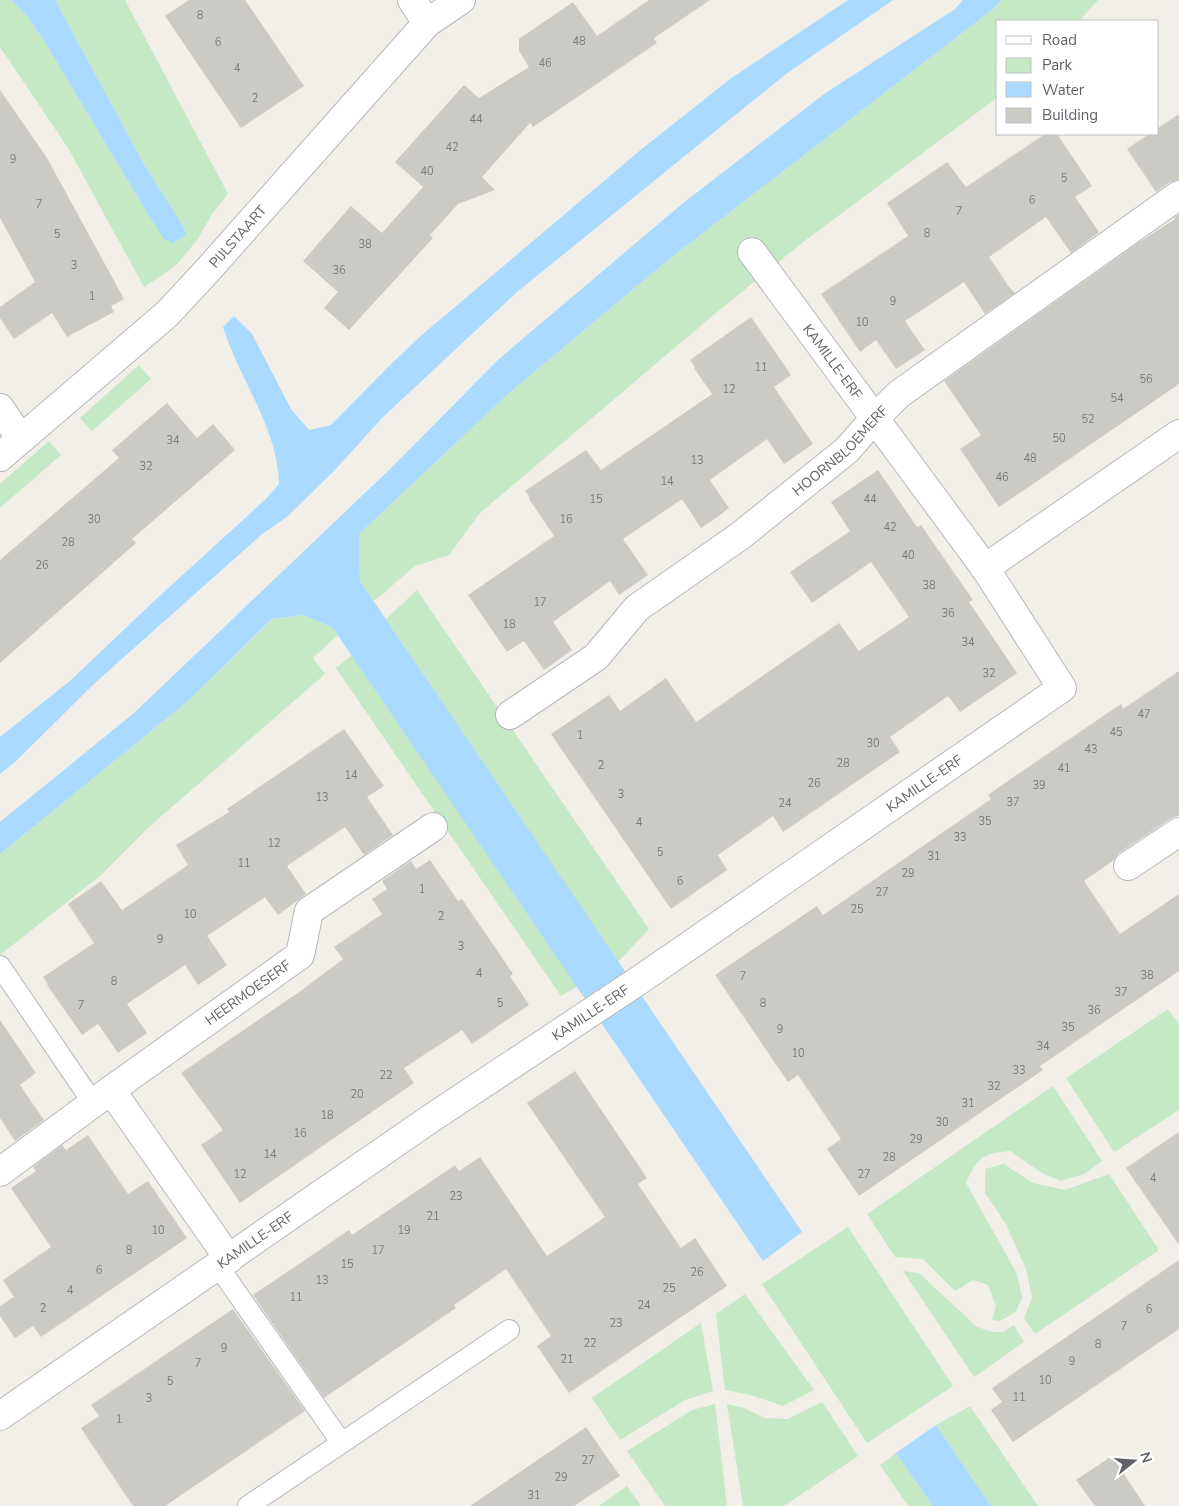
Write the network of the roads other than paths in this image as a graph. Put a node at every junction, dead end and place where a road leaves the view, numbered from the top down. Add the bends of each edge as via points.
1 (412, 0) edge
2 (461, 0) edge
3 (427, 22) junction
4 (1179, 195) edge
5 (752, 252) dead end
6 (0, 408) edge
7 (875, 418) junction
8 (1179, 434) edge
9 (21, 439) junction
10 (0, 457) edge
11 (985, 568) junction
12 (510, 715) dead end
13 (433, 827) dead end
14 (1179, 832) edge
15 (1128, 866) dead end
16 (0, 966) edge
17 (102, 1096) junction
18 (0, 1172) edge
19 (223, 1263) junction
20 (509, 1330) dead end
21 (0, 1416) edge
22 (341, 1442) junction
23 (248, 1506) edge

1 - 3 street
2 - 3 street, PIJLSTAART
3 - 9 street, PIJLSTAART via 166,314
4 - 7 street, HOORNBLOEMERF via 900,394
5 - 7 street, KAMILLE-ERF
6 - 9 street
7 - 11 street, KAMILLE-ERF
7 - 12 street, HOORNBLOEMERF via 847,450 740,536 637,608 596,657
8 - 11 street
9 - 10 street, PIJLSTAART
11 - 19 street, KAMILLE-ERF via 1062,688
13 - 17 street, HEERMOESERF via 309,911 300,955
14 - 15 street
16 - 17 lane
17 - 18 street, HEERMOESERF
17 - 19 street
19 - 21 street, KAMILLE-ERF
19 - 22 lane
20 - 22 lane
22 - 23 lane

